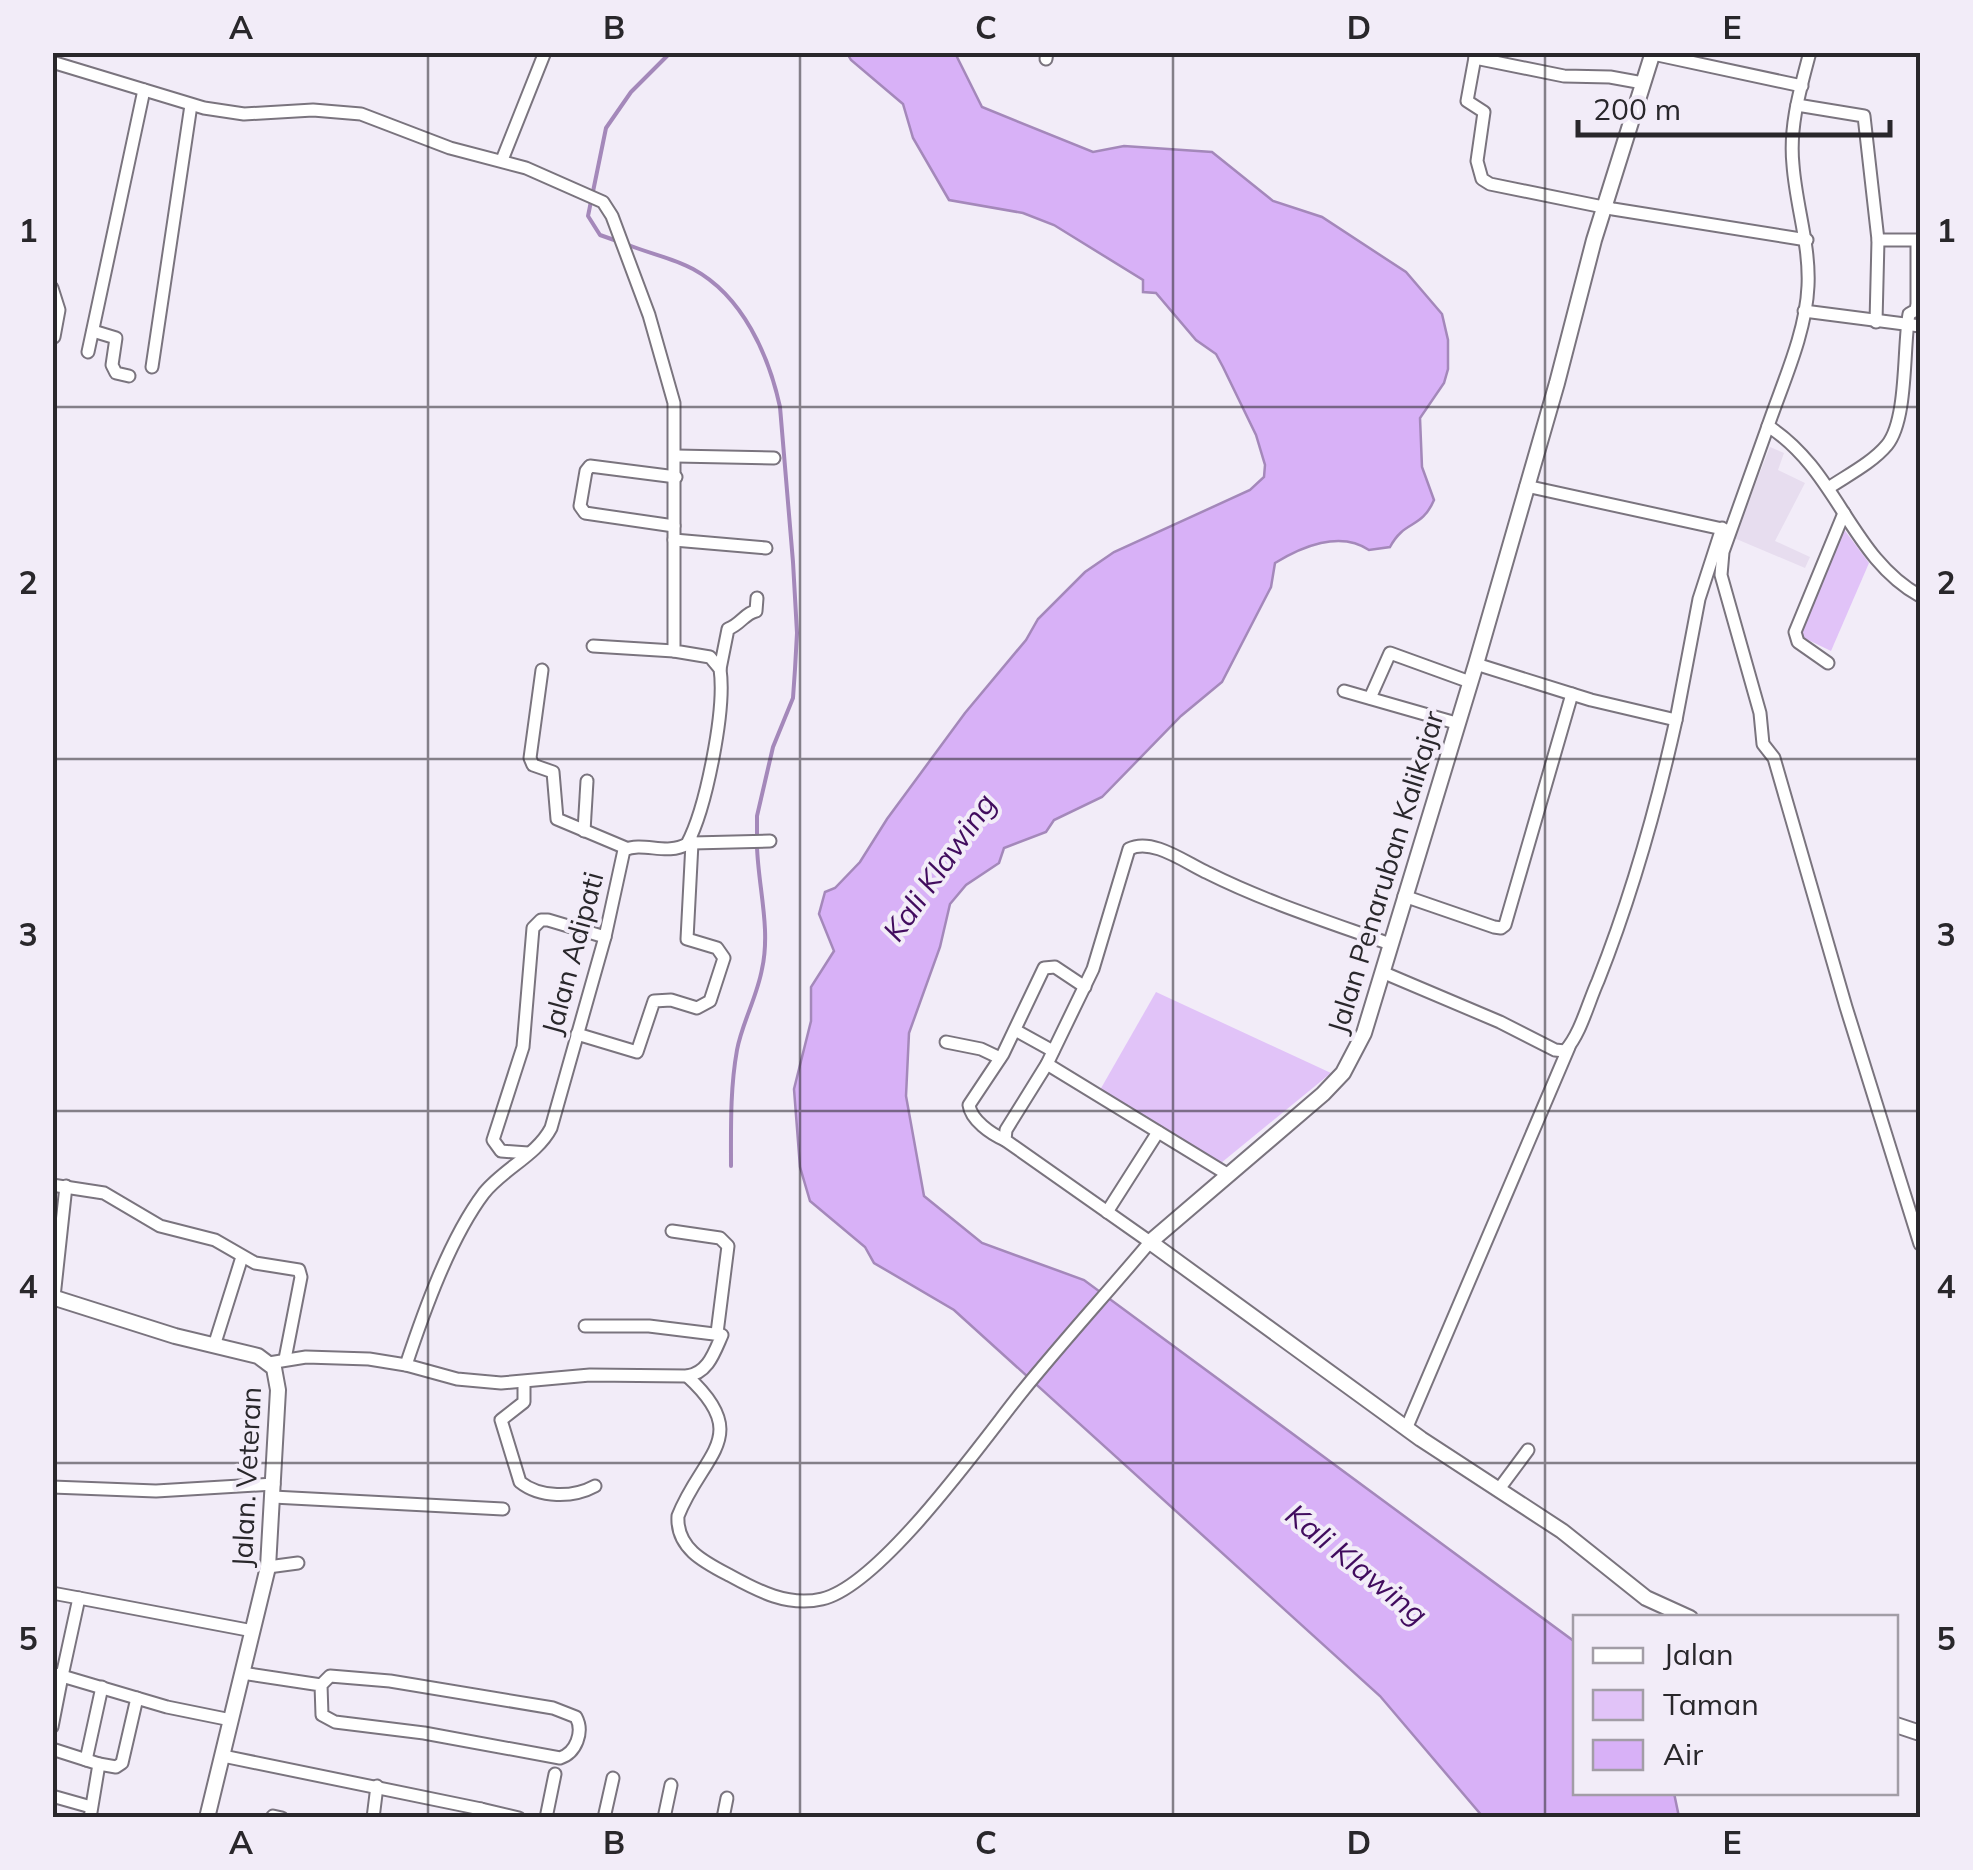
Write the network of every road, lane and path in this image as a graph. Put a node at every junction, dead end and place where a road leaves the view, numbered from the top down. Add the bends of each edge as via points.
1 (545, 52) edge
2 (1810, 52) edge
3 (1653, 53) edge
4 (1476, 55) edge
5 (52, 62) edge
6 (1642, 83) junction
7 (1802, 86) junction
8 (144, 90) junction
9 (190, 105) junction
10 (1797, 105) junction
11 (502, 160) junction
12 (1606, 207) junction
13 (1804, 240) junction
14 (1878, 240) junction
15 (52, 288) edge
16 (1804, 311) junction
17 (1876, 322) junction
18 (1914, 326) edge
19 (93, 331) junction
20 (54, 337) edge
21 (88, 352) dead end
22 (152, 367) dead end
23 (129, 376) dead end
24 (1768, 426) junction
25 (676, 456) junction
26 (774, 458) dead end
27 (676, 477) junction
28 (1526, 486) junction
29 (1830, 488) junction
30 (1844, 512) junction
31 (1727, 530) junction
32 (674, 533) junction
33 (766, 548) dead end
34 (1920, 596) edge
35 (757, 598) dead end
36 (593, 646) dead end
37 (674, 651) junction
38 (1476, 664) junction
39 (1828, 664) dead end
40 (720, 669) junction
41 (542, 670) dead end
42 (1470, 682) junction
43 (1344, 690) dead end
44 (1572, 694) junction
45 (1370, 698) junction
46 (1676, 720) junction
47 (1456, 723) junction
48 (587, 782) dead end
49 (584, 831) junction
50 (691, 840) junction
51 (770, 841) dead end
52 (626, 848) junction
53 (1404, 896) junction
54 (605, 937) junction
55 (1390, 944) junction
56 (1382, 972) junction
57 (1085, 987) junction
58 (1015, 1030) junction
59 (577, 1034) junction
60 (946, 1042) dead end
61 (1569, 1047) junction
62 (1053, 1051) junction
63 (1000, 1058) junction
64 (1046, 1064) junction
65 (1158, 1132) junction
66 (1005, 1140) junction
67 (528, 1153) junction
68 (1227, 1174) junction
69 (52, 1186) edge
70 (66, 1186) junction
71 (1107, 1212) junction
72 (672, 1231) dead end
73 (1150, 1242) junction
74 (1920, 1244) edge
75 (242, 1257) junction
76 (53, 1297) edge
77 (584, 1326) dead end
78 (718, 1333) junction
79 (214, 1346) junction
80 (285, 1359) junction
81 (269, 1363) junction
82 (406, 1364) junction
83 (687, 1376) junction
84 (524, 1383) junction
85 (1406, 1429) junction
86 (1528, 1450) dead end
87 (52, 1486) edge
88 (594, 1486) dead end
89 (1499, 1489) junction
90 (274, 1491) junction
91 (504, 1509) dead end
92 (298, 1562) dead end
93 (268, 1568) junction
94 (52, 1593) edge
95 (79, 1598) junction
96 (1683, 1615) edge
97 (253, 1631) junction
98 (242, 1673) junction
99 (57, 1674) edge
100 (321, 1685) junction
101 (102, 1687) junction
102 (136, 1698) junction
103 (231, 1720) junction
104 (52, 1726) edge
105 (52, 1749) edge
106 (222, 1756) junction
107 (86, 1760) junction
108 (99, 1764) junction
109 (555, 1774) dead end
110 (614, 1778) dead end
111 (671, 1785) dead end
112 (377, 1786) junction
113 (52, 1796) edge
114 (728, 1798) dead end
115 (90, 1812) edge
116 (479, 1813) edge
117 (208, 1818) edge
118 (373, 1818) edge
119 (520, 1818) edge
120 (546, 1818) edge
121 (604, 1818) edge
122 (664, 1818) edge
123 (723, 1818) edge

1 - 11 street
2 - 7 street
3 - 6 street, Jalan Penaruban Kalikajar
3 - 7 street
4 - 6 street via 1564,76
4 - 12 street via 1467,101 1484,112 1477,161 1482,179
5 - 8 street
6 - 12 street, Jalan Penaruban Kalikajar
7 - 10 street
8 - 9 street
8 - 19 street
9 - 11 street via 244,114 346,110
9 - 22 street
10 - 13 street via 1793,166
10 - 14 street via 1864,116
11 - 25 street via 606,206 662,356 674,403
12 - 13 street
12 - 28 street, Jalan Penaruban Kalikajar
13 - 16 street
14 - 17 street
14 - 18 street via 1917,240 1917,304 1909,314
15 - 20 street via 59,310
16 - 17 street
16 - 24 street
17 - 18 street
18 - 29 street via 1888,445
19 - 21 street
19 - 23 street via 116,338 112,368
24 - 29 street
24 - 31 street
25 - 26 street
25 - 27 street
27 - 32 street
27 - 32 street via 588,467 580,506 585,513
28 - 31 street
28 - 38 street, Jalan Penaruban Kalikajar
29 - 30 street
30 - 34 street via 1879,563
30 - 39 street via 1795,632 1798,642
31 - 46 street via 1700,599
31 - 74 street via 1721,576 1764,744 1774,758
32 - 33 street
32 - 37 street
35 - 40 street via 756,612 728,628
36 - 37 street
37 - 40 street via 710,657
38 - 42 street, Jalan Penaruban Kalikajar
38 - 44 street
40 - 50 street via 714,748
41 - 49 street via 531,762 552,772 557,819
42 - 45 street via 1390,653
42 - 47 street, Jalan Penaruban Kalikajar
43 - 45 street
44 - 46 street
44 - 53 street via 1505,924 1494,927
45 - 47 street
46 - 61 street via 1629,900
47 - 53 street, Jalan Penaruban Kalikajar
48 - 49 street
49 - 52 street
50 - 51 street, Jalan Adipati
50 - 52 street, Jalan Adipati via 676,850
50 - 59 street via 686,939 716,948 724,958 710,1001 697,1008 654,1001 637,1052
52 - 54 street, Jalan Adipati
53 - 55 street, Jalan Penaruban Kalikajar
54 - 59 street, Jalan Adipati
54 - 67 street via 548,920 533,928 523,1047 494,1140 501,1151
55 - 56 street, Jalan Penaruban Kalikajar
55 - 57 street via 1229,884 1160,850 1133,846
56 - 61 street via 1555,1050
56 - 68 street, Jalan Penaruban Kalikajar via 1364,1033 1343,1073
57 - 58 street via 1055,967 1044,968
57 - 62 street
58 - 62 street
58 - 63 street
59 - 67 street, Jalan Adipati via 551,1128
60 - 63 street
61 - 85 street
62 - 64 street
63 - 66 street via 968,1109
64 - 65 street
64 - 66 street
65 - 68 street
65 - 71 street
66 - 71 street
67 - 82 street, Jalan Adipati via 473,1209
68 - 73 street, Jalan Penaruban Kalikajar
69 - 70 street
70 - 75 street via 104,1192 160,1226 215,1240
70 - 76 street
71 - 73 street
72 - 78 street via 720,1238 728,1246
73 - 83 street via 885,1556 842,1592 823,1599 802,1602 763,1593 683,1542 678,1516 718,1445 721,1426 713,1402
73 - 85 street
75 - 79 street
75 - 80 street via 301,1274
76 - 79 street, Jalan. Veteran
77 - 78 street
78 - 83 street via 706,1368
79 - 81 street, Jalan. Veteran
80 - 81 street
80 - 82 street
81 - 90 street, Jalan. Veteran via 278,1390
82 - 84 street via 457,1378
83 - 84 street via 590,1375
84 - 88 street via 524,1402 501,1420 520,1482 555,1494
85 - 89 street
86 - 89 street
87 - 90 street
89 - 96 street via 1646,1598
90 - 91 street
90 - 93 street, Jalan. Veteran
92 - 93 street
93 - 97 street, Jalan. Veteran
94 - 95 street
95 - 97 street
95 - 99 street
97 - 98 street, Jalan. Veteran
98 - 100 street
98 - 103 street, Jalan. Veteran
99 - 101 street
99 - 104 street
100 - 100 street via 328,1676 345,1676 552,1708 576,1717 579,1734 560,1758 328,1720
101 - 102 street
101 - 107 street
102 - 103 street
102 - 108 street via 122,1764
103 - 106 street, Jalan. Veteran
105 - 107 street
106 - 112 street
106 - 117 street, Jalan. Veteran
107 - 108 street
108 - 115 street
109 - 120 street
110 - 121 street
111 - 122 street
112 - 116 street
112 - 118 street
113 - 115 street
114 - 123 street
116 - 119 street

